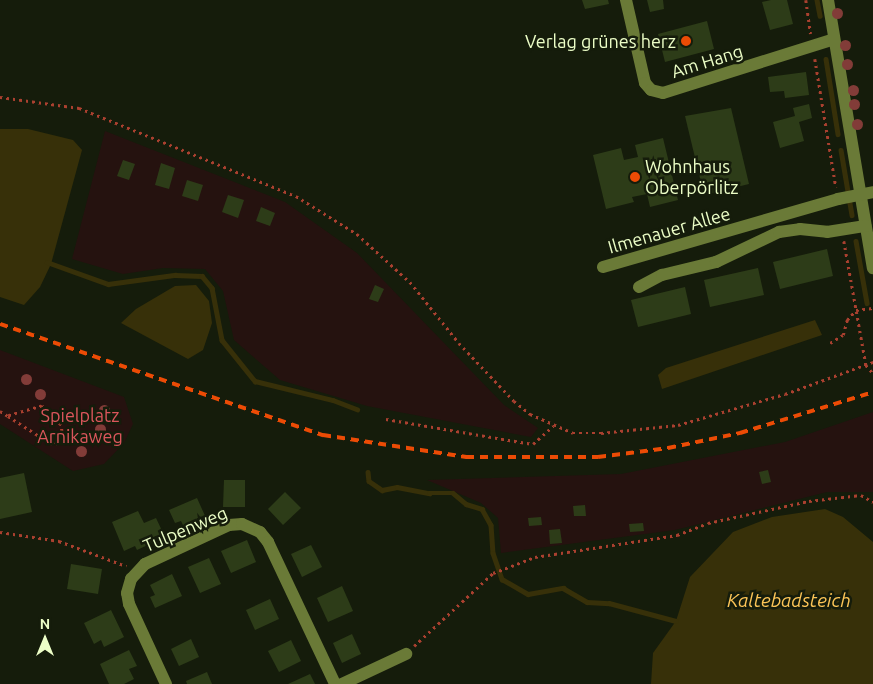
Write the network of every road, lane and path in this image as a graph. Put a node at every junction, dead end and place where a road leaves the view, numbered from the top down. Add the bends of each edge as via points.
1 (626, 0) edge
2 (806, 0) edge
3 (828, 0) edge
4 (834, 39) junction
5 (813, 45) junction
6 (0, 97) edge
7 (873, 192) edge
8 (860, 194) junction
9 (838, 199) junction
10 (866, 226) junction
11 (842, 230) junction
12 (603, 267) dead end
13 (873, 268) edge
14 (639, 287) dead end
15 (873, 308) edge
16 (856, 310) junction
17 (830, 343) dead end
18 (873, 362) edge
19 (866, 364) junction
20 (873, 373) edge
21 (0, 411) edge
22 (8, 416) junction
23 (386, 419) dead end
24 (554, 426) junction
25 (873, 502) edge
26 (0, 532) edge
27 (138, 571) junction
28 (406, 654) joint
29 (166, 684) edge
30 (334, 684) edge
31 (342, 684) edge

1 - 5 street, Am Hang via 645,83 651,90 662,93
2 - 5 path
3 - 4 street
4 - 5 street, Am Hang
4 - 8 street
5 - 9 path
6 - 24 path via 79,108 296,196 357,234 410,282 459,343 514,401
7 - 8 street, Ilmenauer Allee
8 - 9 street, Ilmenauer Allee
8 - 10 street
9 - 12 street, Ilmenauer Allee
10 - 11 street
10 - 13 street
11 - 14 street via 779,232 716,262 662,275
11 - 16 path
15 - 16 path
16 - 17 path via 847,320 843,335
16 - 19 path
18 - 19 path
19 - 20 path
19 - 24 path via 721,414 678,425 601,434 573,433
21 - 22 path
22 - 22 path via 50,443 55,444 62,438 61,425 42,406
23 - 24 path via 533,444
25 - 28 path via 861,495 810,501 708,523 677,535 535,557 492,573
26 - 27 path via 59,541
27 - 29 street, Tulpenweg via 131,579 127,593 129,604
27 - 30 street, Tulpenweg via 146,564 229,525 252,527 268,542
28 - 31 street

